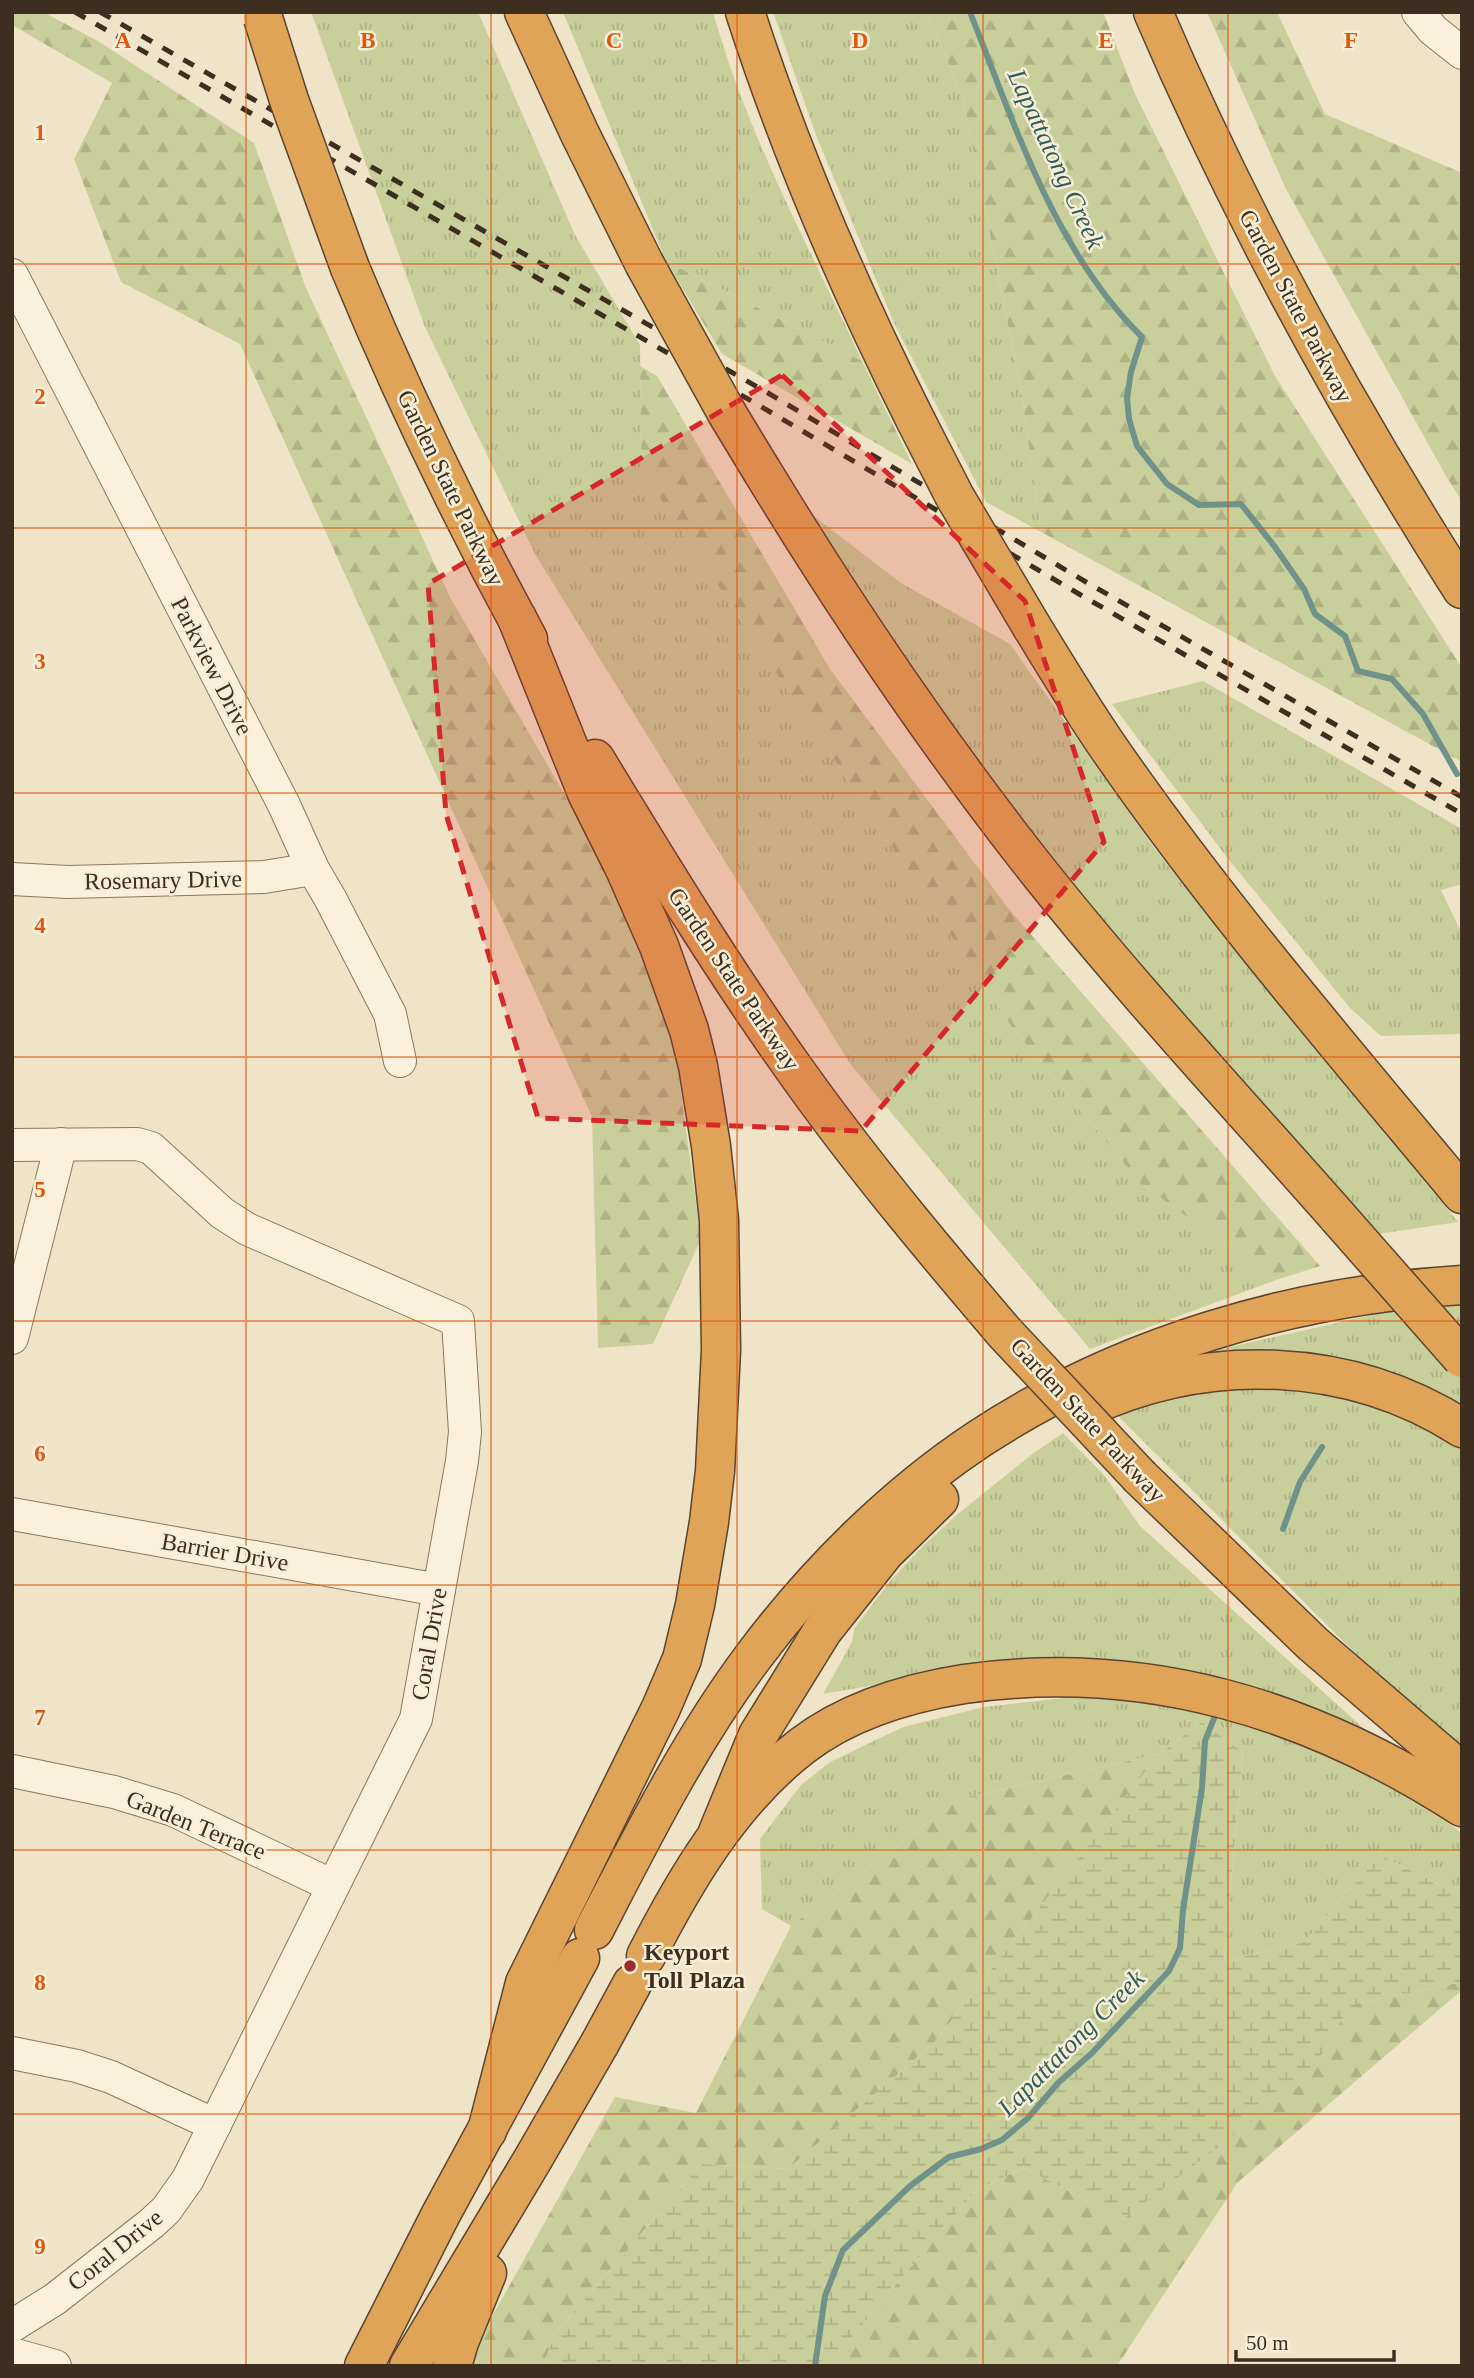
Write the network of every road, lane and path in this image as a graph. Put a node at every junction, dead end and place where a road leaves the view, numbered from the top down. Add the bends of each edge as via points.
1 (524, 12) edge
2 (745, 12) edge
3 (1153, 12) edge
4 (1418, 12) edge
5 (262, 15) edge
6 (1462, 53) edge
7 (12, 275) edge
8 (1363, 428) junction
9 (1462, 545) edge
10 (1462, 589) edge
11 (517, 618) junction
12 (313, 869) junction
13 (13, 874) edge
14 (400, 1061) dead end
15 (61, 1144) junction
16 (12, 1145) edge
17 (1462, 1194) edge
18 (1462, 1285) edge
19 (12, 1338) edge
20 (1462, 1358) edge
21 (1462, 1428) edge
22 (12, 1514) edge
23 (439, 1590) junction
24 (12, 1771) edge
25 (1462, 1772) edge
26 (1462, 1807) edge
27 (718, 1832) junction
28 (333, 1886) junction
29 (12, 2053) edge
30 (215, 2124) junction
31 (487, 2131) junction
32 (533, 2159) junction
33 (12, 2326) edge
34 (12, 2354) edge
35 (55, 2366) edge
36 (364, 2366) edge
37 (409, 2366) edge
38 (452, 2366) edge

1 - 20 highway, bridge via 644,263 727,415 885,663 1027,856 1130,981
2 - 17 highway, bridge via 820,218 873,334 955,497 1032,627 1107,744 1198,868
3 - 8 highway, Garden State Parkway via 1271,264
4 - 6 street
5 - 11 highway, Garden State Parkway, bridge via 350,268 414,417
7 - 12 street, Parkview Drive
8 - 9 highway
8 - 10 highway, Garden State Parkway
11 - 25 highway, Garden State Parkway, bridge via 667,877 760,1018 922,1235 1004,1332 1140,1477 1313,1644
11 - 31 highway via 587,793 659,946 688,1030 712,1146 719,1220 721,1350 709,1521 682,1659 525,1983
12 - 13 street, Rosemary Drive via 264,877 68,881
12 - 14 street, Parkview Drive via 390,1014
15 - 16 street, Coral Drive
15 - 19 street
15 - 23 street, Coral Drive via 151,1148 222,1213 247,1229 458,1321 465,1432
18 - 31 highway via 1302,1308 1174,1344 1044,1400 951,1459 889,1509 768,1637 723,1700 683,1765
21 - 27 highway via 1368,1384 1319,1373 1254,1369 1214,1370 1131,1389 1043,1429 954,1487 866,1573 768,1716
22 - 23 street, Barrier Drive
23 - 28 street, Coral Drive via 416,1719
24 - 28 street, Garden Terrace via 114,1792 173,1810
26 - 27 highway via 1343,1740 1250,1705 1150,1683 1052,1676 958,1685 871,1707 804,1744
27 - 32 highway via 678,1895
28 - 30 street, Coral Drive
29 - 30 street via 111,2077
30 - 33 street, Coral Drive via 188,2179 166,2210 55,2299
31 - 36 highway
32 - 37 highway
32 - 38 highway
34 - 35 street

